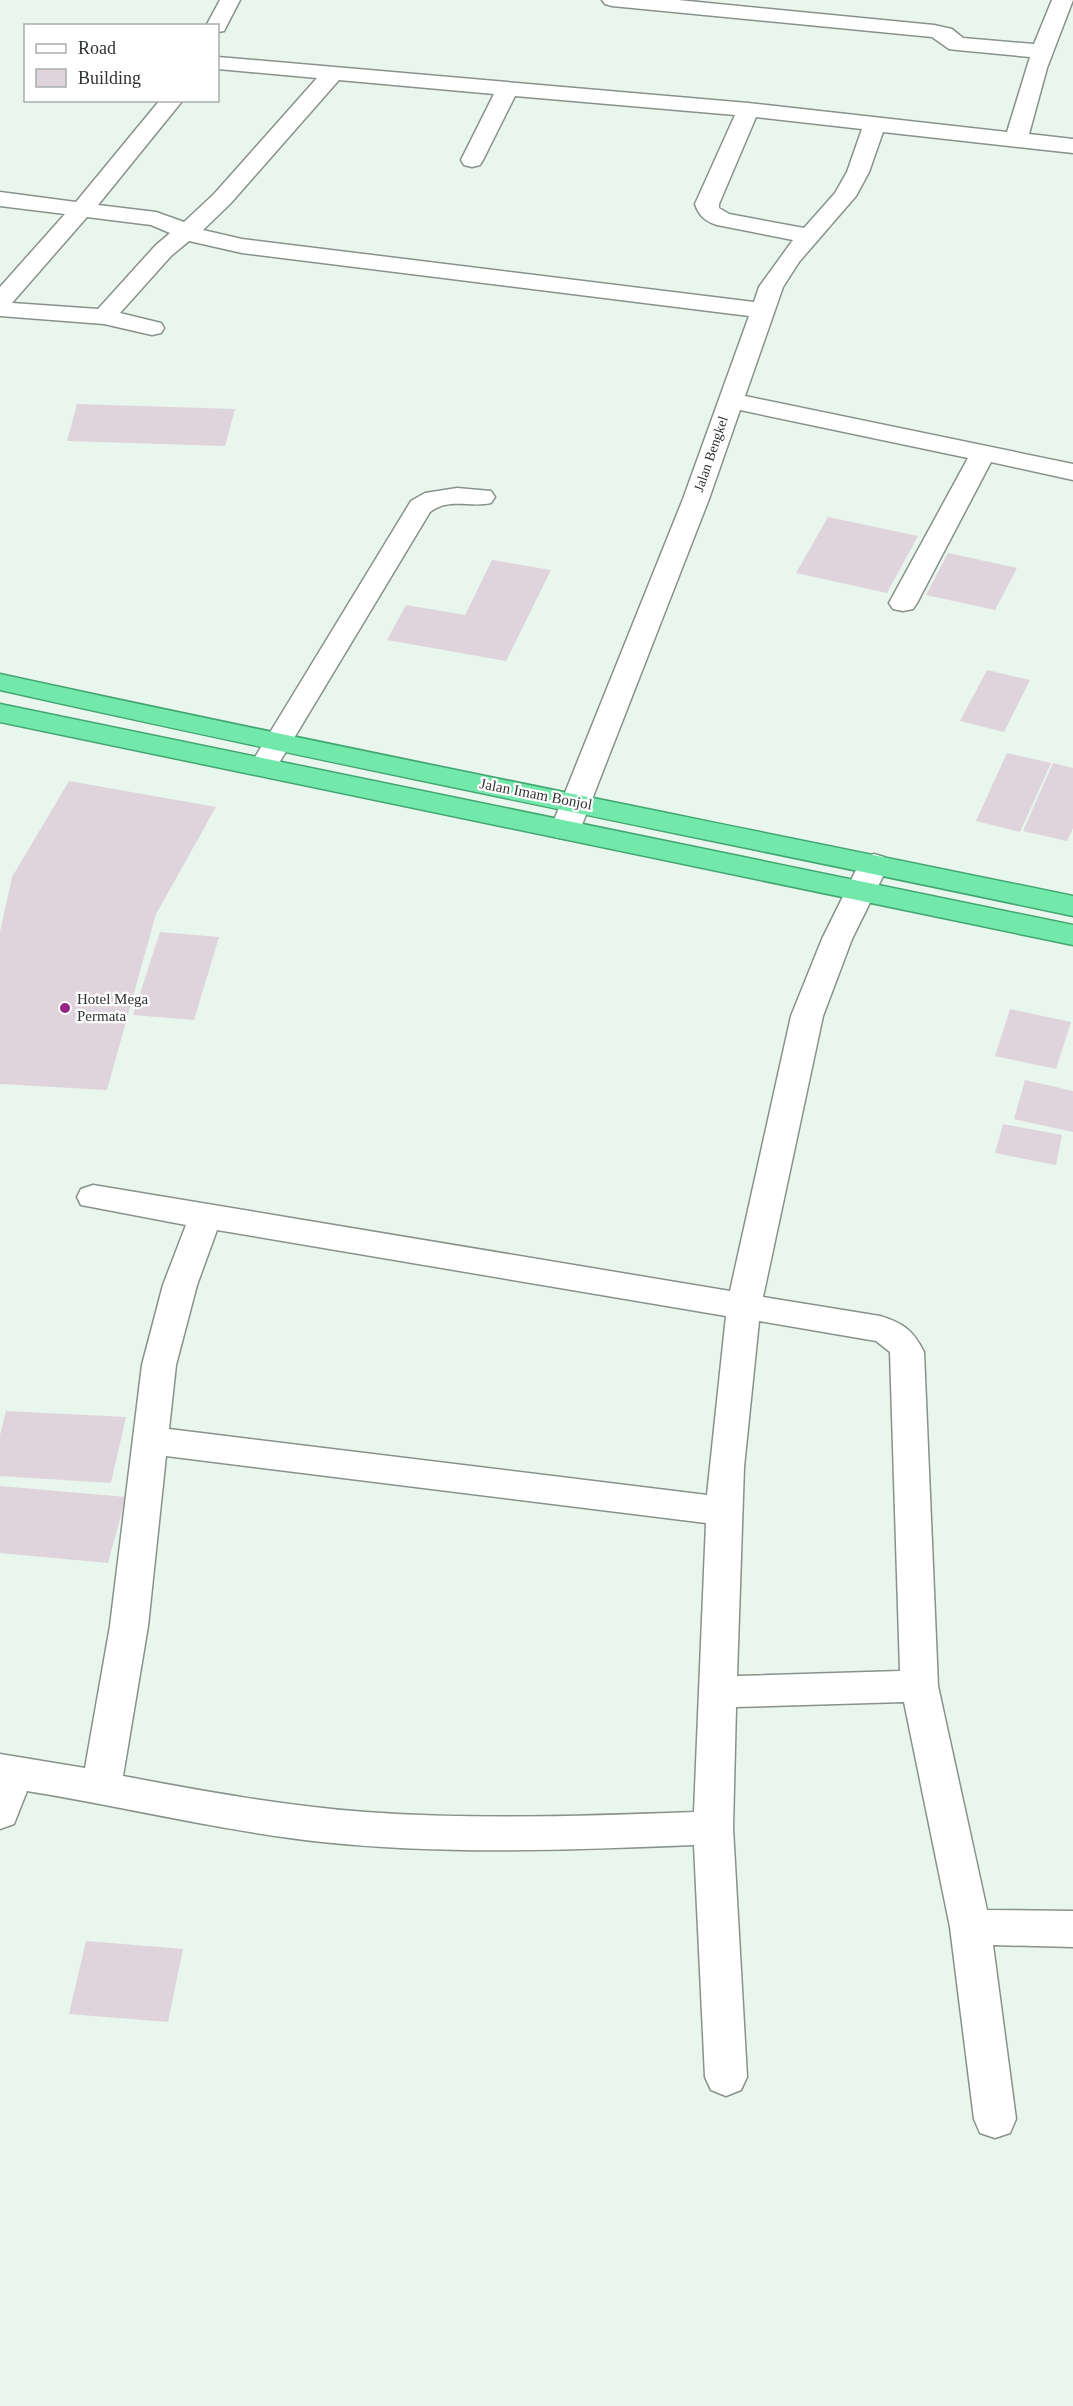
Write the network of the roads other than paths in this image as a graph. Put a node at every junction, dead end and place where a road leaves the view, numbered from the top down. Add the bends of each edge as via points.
1 (230, 0) edge
2 (621, 0) edge
3 (1063, 0) edge
4 (217, 24) edge
5 (1073, 39) edge
6 (1044, 44) junction
7 (219, 63) edge
8 (333, 73) junction
9 (508, 88) junction
10 (170, 102) edge
11 (748, 110) junction
12 (875, 123) junction
13 (1017, 139) junction
14 (1073, 146) edge
15 (471, 160) dead end
16 (0, 199) edge
17 (82, 209) junction
18 (186, 232) junction
19 (809, 236) junction
20 (0, 302) edge
21 (0, 309) edge
22 (761, 310) junction
23 (104, 317) junction
24 (152, 328) dead end
25 (730, 400) junction
26 (984, 452) junction
27 (1073, 472) edge
28 (483, 497) dead end
29 (903, 603) dead end
30 (0, 682) edge
31 (87, 701) junction
32 (0, 713) edge
33 (65, 726) junction
34 (279, 743) junction
35 (263, 767) junction
36 (577, 802) junction
37 (565, 830) junction
38 (867, 877) junction
39 (1073, 906) edge
40 (1073, 935) edge
41 (93, 1197) dead end
42 (206, 1216) junction
43 (744, 1307) junction
44 (151, 1440) junction
45 (725, 1511) junction
46 (919, 1686) junction
47 (717, 1692) junction
48 (7, 1771) edge
49 (101, 1788) junction
50 (0, 1812) edge
51 (713, 1828) junction
52 (970, 1926) junction
53 (1073, 1929) edge
54 (726, 2077) dead end
55 (995, 2119) dead end

1 - 4 street
2 - 6 street via 934,31 957,44
3 - 6 street
5 - 6 street
6 - 13 street via 1026,94
7 - 8 street
8 - 9 street
8 - 18 street via 209,213
9 - 11 street
9 - 15 street
10 - 17 street
11 - 12 street
11 - 19 street via 707,204 708,210 725,220
12 - 13 street
12 - 19 street, Jalan Bengkel via 845,196
13 - 14 street
16 - 17 street
17 - 18 street via 156,219
17 - 20 street
18 - 22 street via 242,246
18 - 23 street
19 - 22 street, Jalan Bengkel via 771,287
21 - 23 street
22 - 25 street, Jalan Bengkel
23 - 24 street
25 - 26 street
25 - 36 street, Jalan Bengkel via 696,499
26 - 27 street
26 - 29 street
28 - 34 street via 437,496 420,507
30 - 31 highway, Jalan Imam Bonjol
31 - 33 highway
31 - 34 highway, Jalan Imam Bonjol
32 - 33 highway, Jalan Imam Bonjol
33 - 35 highway, Jalan Imam Bonjol
34 - 35 street
34 - 36 highway, Jalan Imam Bonjol
35 - 37 highway, Jalan Imam Bonjol
36 - 37 street, Jalan Bengkel
36 - 38 highway, Jalan Imam Bonjol
37 - 38 highway, Jalan Imam Bonjol
38 - 39 highway, Jalan Imam Bonjol
38 - 40 highway, Jalan Imam Bonjol
38 - 43 street via 807,1016
41 - 42 street
42 - 43 street
42 - 44 street via 180,1285 159,1365
43 - 45 street via 726,1467
43 - 46 street via 880,1329 903,1343 907,1352
44 - 45 street
44 - 49 street via 129,1626
45 - 47 street
46 - 47 street
46 - 52 street
47 - 51 street
48 - 49 street
48 - 50 street
49 - 51 street via 246,1814 367,1829 517,1833
51 - 54 street
52 - 53 street
52 - 55 street

